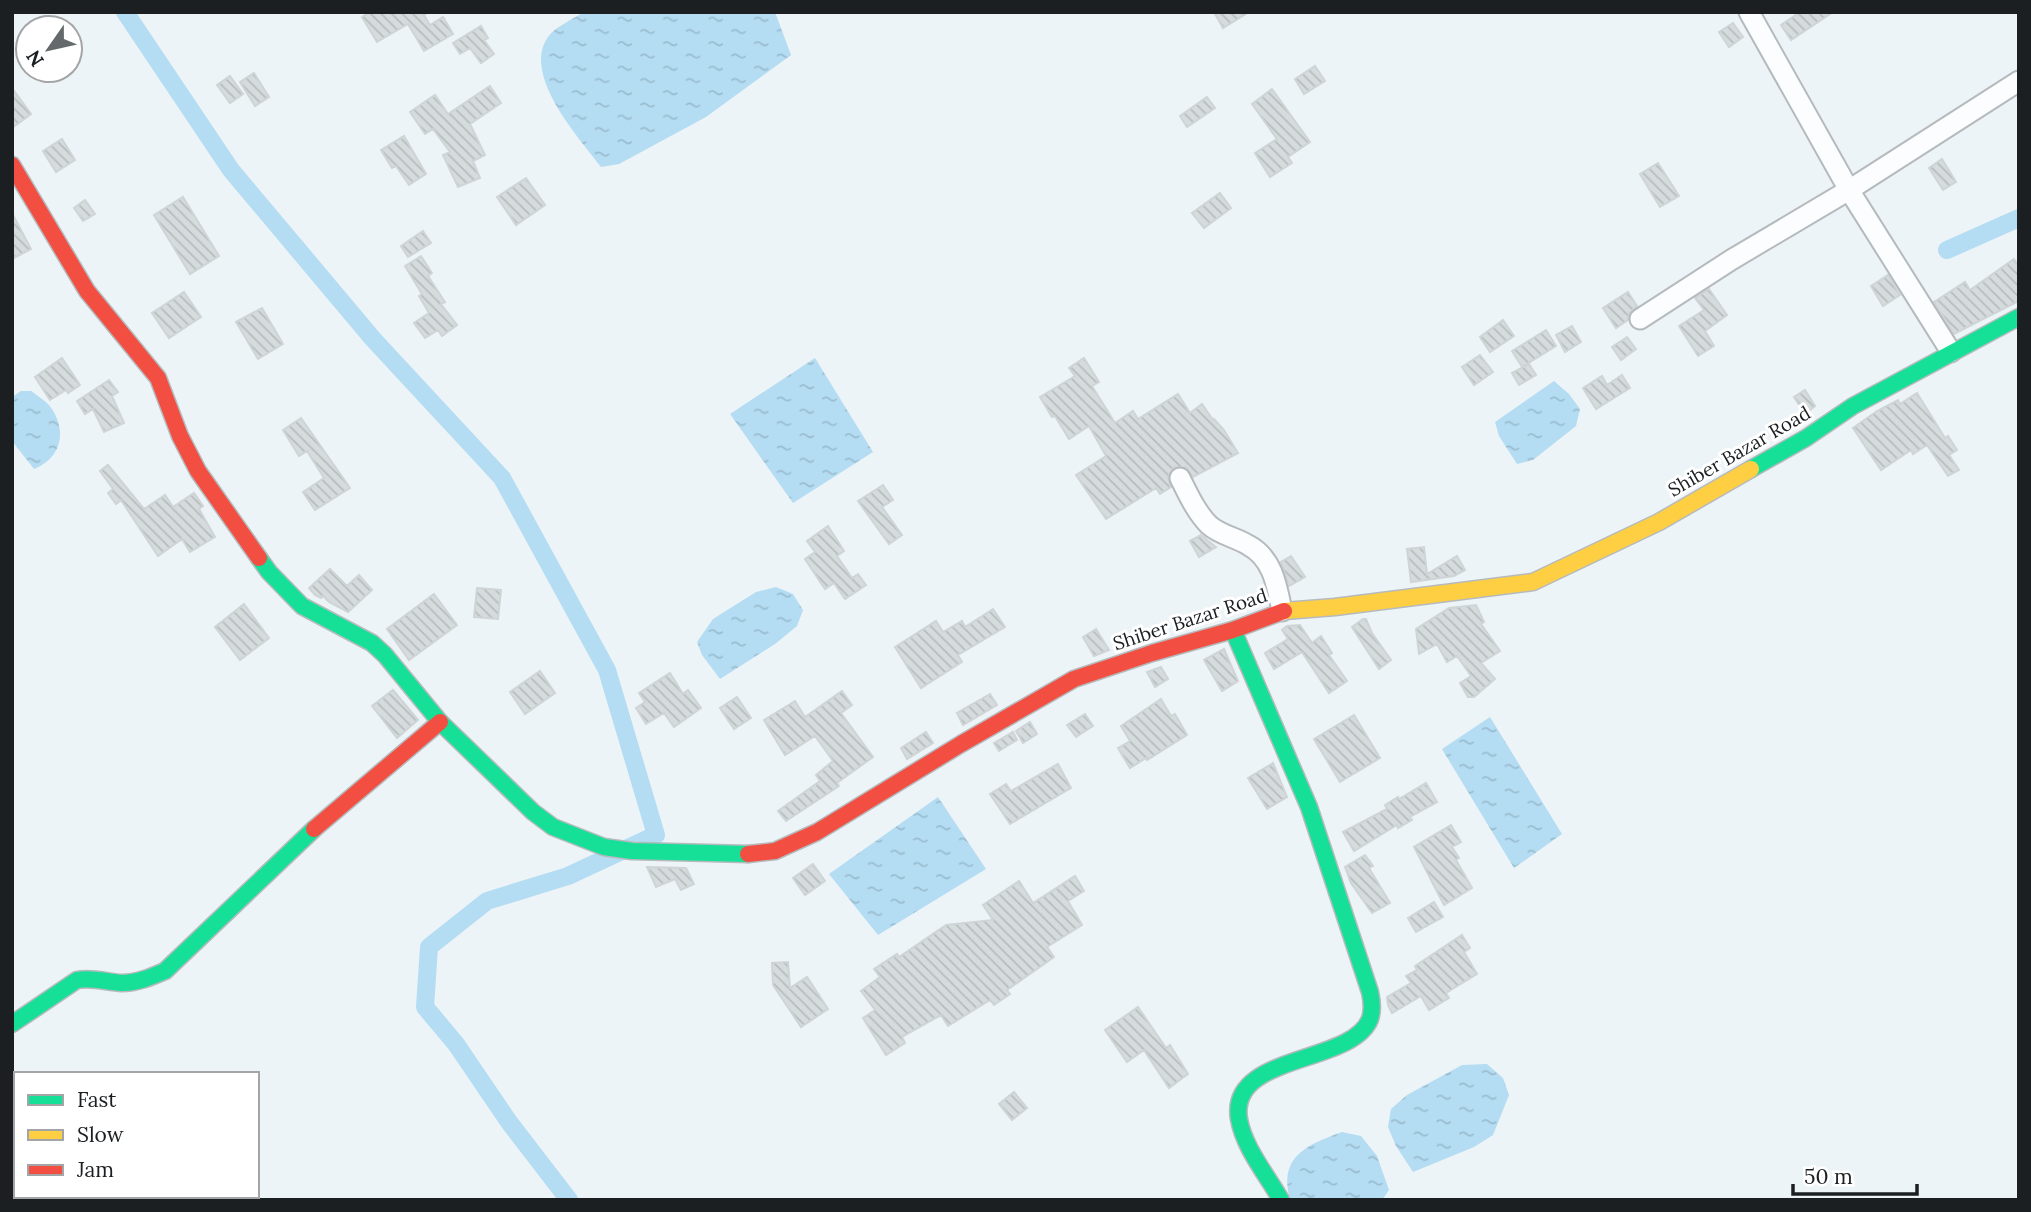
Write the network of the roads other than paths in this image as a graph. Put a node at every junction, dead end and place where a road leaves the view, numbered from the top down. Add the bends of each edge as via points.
1 (1749, 12) edge
2 (2019, 81) edge
3 (12, 165) edge
4 (1849, 191) junction
5 (2019, 317) edge
6 (1640, 319) dead end
7 (1951, 352) junction
8 (1180, 478) dead end
9 (1282, 611) junction
10 (1234, 630) junction
11 (440, 722) junction
12 (12, 1024) edge
13 (1281, 1200) edge

1 - 4 street
2 - 4 street
3 - 11 street, Shiber Bazar Road via 87,291 158,378 198,471 269,572 302,606 372,643
4 - 6 street
4 - 7 street
5 - 7 street, Shiber Bazar Road
7 - 9 street, Shiber Bazar Road via 1659,522 1533,582
8 - 9 street via 1208,524 1264,558 1276,579
9 - 10 street, Shiber Bazar Road
10 - 11 street, Shiber Bazar Road via 1074,679 817,832 758,854 632,851 604,847 553,827
10 - 13 street via 1309,807 1373,1011 1367,1025 1353,1037 1259,1077 1242,1092 1238,1118
11 - 12 street via 322,822 165,971 123,983 77,980

